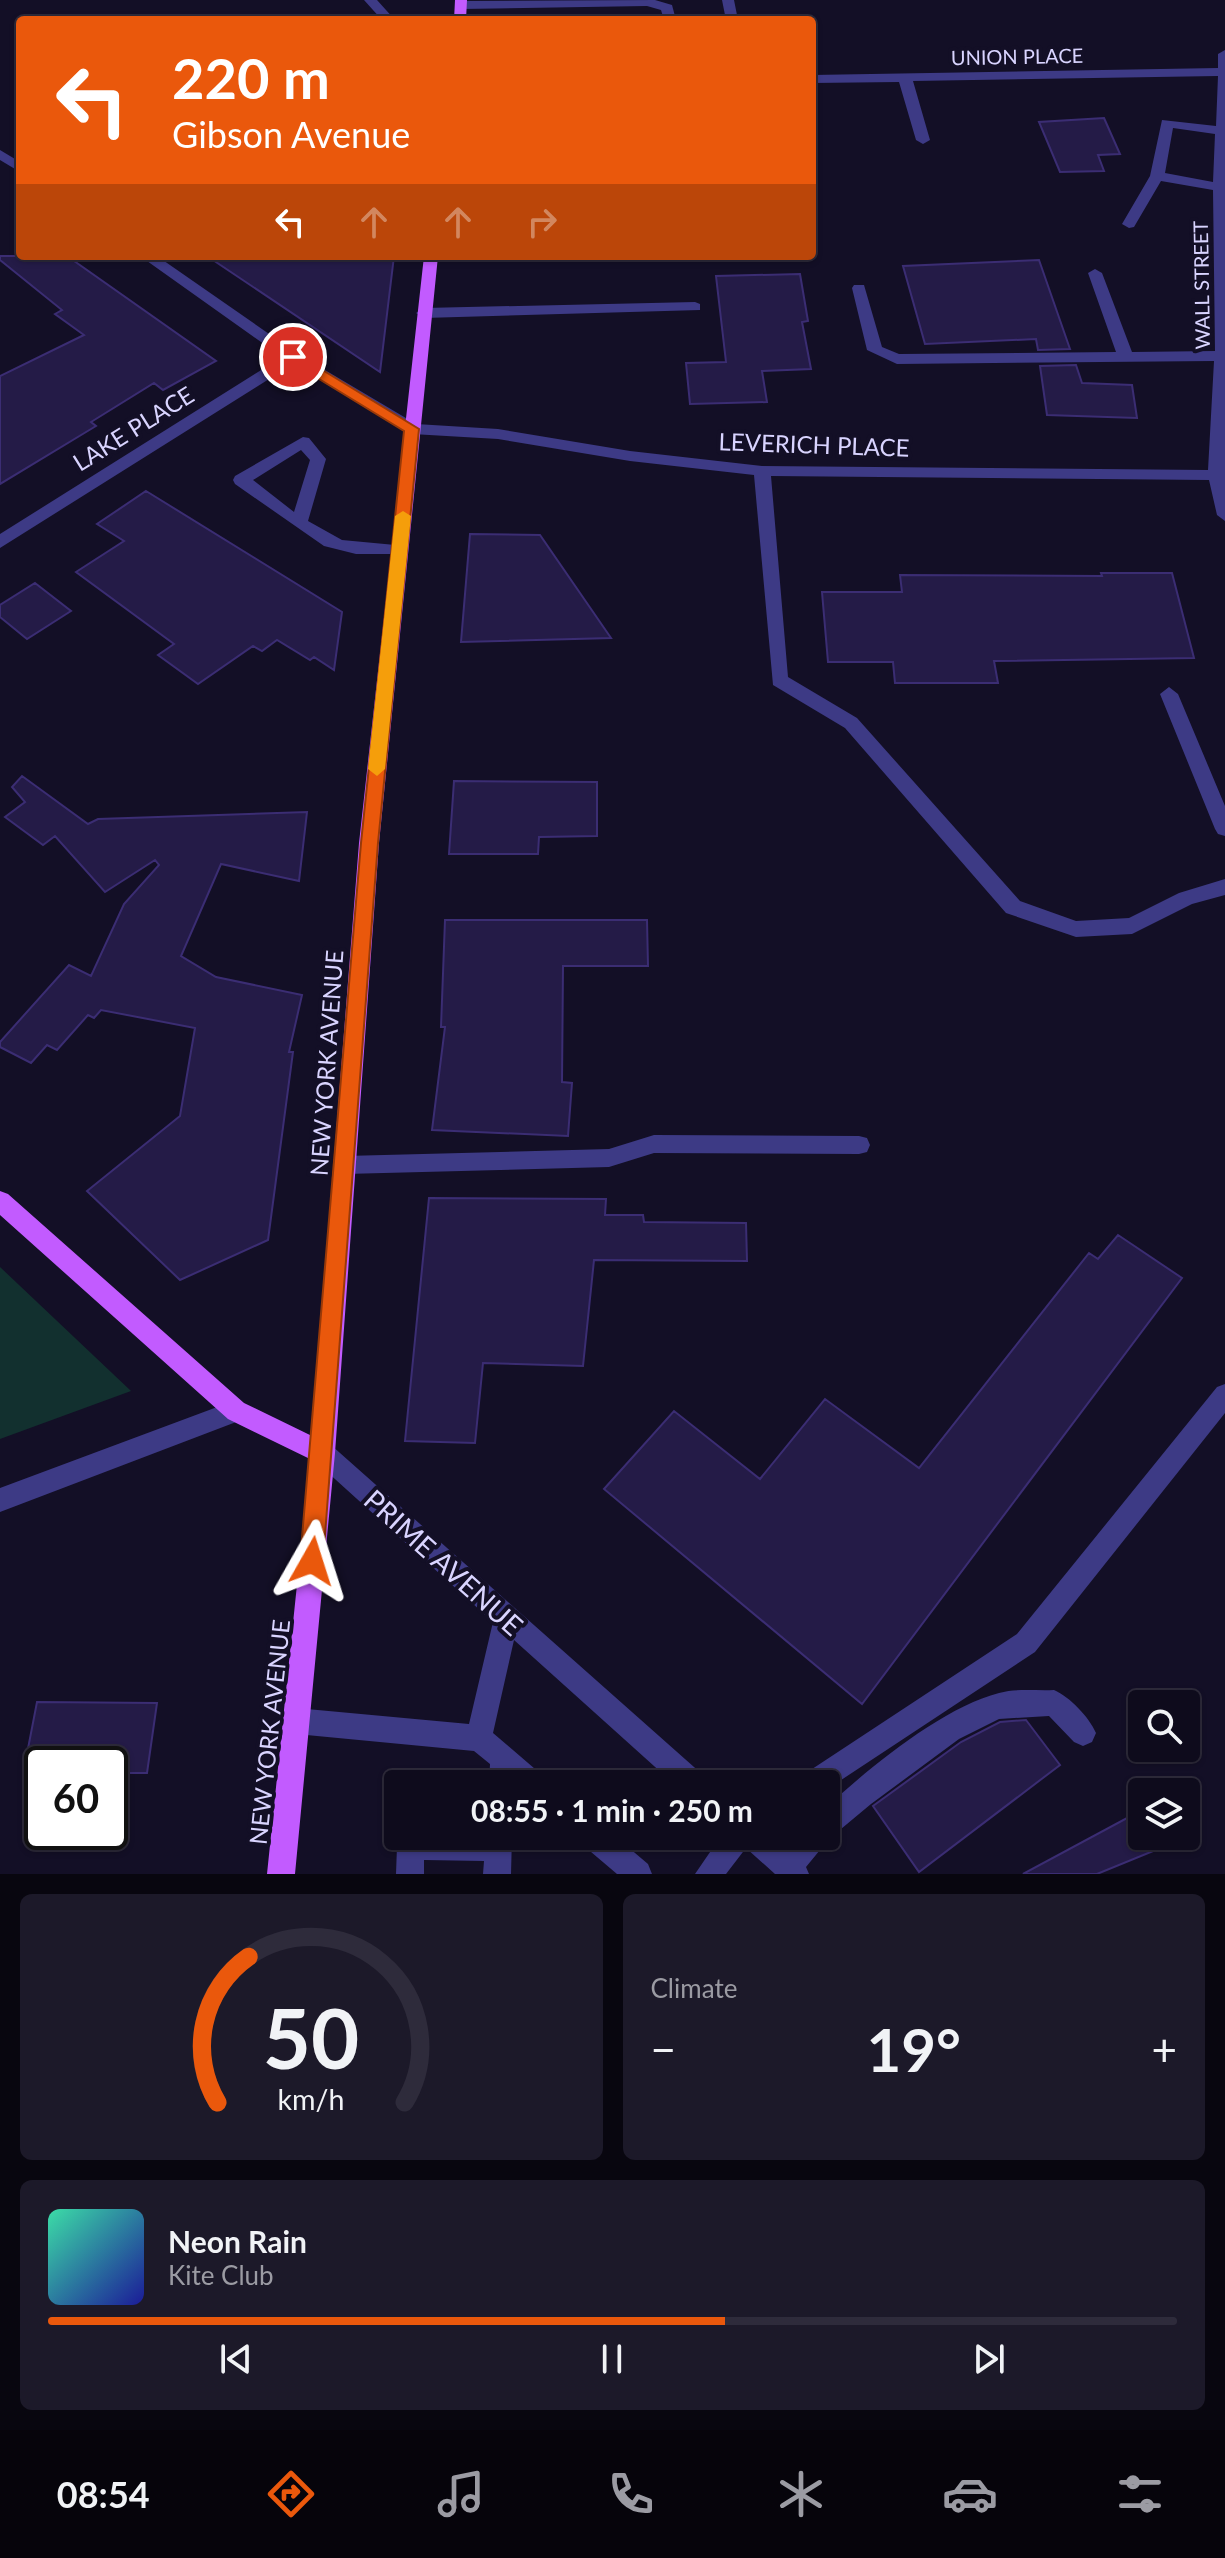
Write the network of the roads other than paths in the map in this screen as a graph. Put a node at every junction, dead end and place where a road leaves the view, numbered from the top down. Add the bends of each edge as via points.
1 (370, 0) edge
2 (461, 2) edge
3 (385, 16) edge
4 (669, 16) edge
5 (1225, 54) edge
6 (1224, 72) edge
7 (905, 78) junction
8 (816, 79) edge
9 (1221, 131) junction
10 (923, 140) dead end
11 (1157, 176) junction
12 (1220, 187) junction
13 (1129, 224) dead end
14 (153, 260) edge
15 (431, 260) edge
16 (1095, 273) dead end
17 (859, 288) dead end
18 (695, 307) dead end
19 (424, 313) junction
20 (1222, 356) junction
21 (293, 357) junction
22 (1126, 357) junction
23 (412, 429) junction
24 (762, 471) junction
25 (1216, 475) junction
26 (1225, 515) edge
27 (300, 521) junction
28 (0, 542) edge
29 (400, 550) junction
30 (1169, 694) dead end
31 (1225, 829) edge
32 (1225, 887) edge
33 (859, 1145) dead end
34 (345, 1165) junction
35 (0, 1201) edge
36 (1225, 1395) edge
37 (236, 1411) junction
38 (323, 1453) junction
39 (0, 1500) edge
40 (507, 1617) junction
41 (296, 1721) junction
42 (1083, 1733) dead end
43 (479, 1738) junction
44 (501, 1770) edge
45 (678, 1770) edge
46 (833, 1770) edge
47 (840, 1812) edge
48 (610, 1850) edge
49 (727, 1850) edge
50 (768, 1850) edge
51 (806, 1850) edge
52 (498, 1853) edge
53 (790, 1870) edge
54 (281, 1874) edge
55 (410, 1874) edge
56 (638, 1874) edge
57 (709, 1874) edge

1 - 3 street
2 - 4 street via 648,2 667,8
5 - 6 street, WALL STREET
6 - 7 street, UNION PLACE
6 - 9 street, WALL STREET
7 - 8 street, UNION PLACE
7 - 10 street
9 - 11 street via 1167,123
9 - 12 street, WALL STREET
11 - 12 street
11 - 13 street
12 - 20 street, WALL STREET
14 - 21 street
15 - 19 main road, NEW YORK AVENUE
16 - 22 street
17 - 22 street via 875,350 897,359
18 - 19 street
19 - 23 main road, NEW YORK AVENUE
20 - 22 street
20 - 25 street, WALL STREET
21 - 23 street
21 - 28 street, LAKE PLACE
23 - 24 street, LEVERICH PLACE via 498,434
23 - 29 main road, NEW YORK AVENUE
24 - 25 street, LEVERICH PLACE
24 - 32 street via 779,680 851,723 1013,907 1076,929 1132,926 1186,898
25 - 26 street, WALL STREET
27 - 27 street via 241,480 303,442 318,459
27 - 29 street via 331,543
29 - 34 main road, NEW YORK AVENUE via 369,843
30 - 31 street
33 - 34 street via 654,1144 609,1158
34 - 38 main road, NEW YORK AVENUE
35 - 37 main road, PRIME AVENUE
36 - 46 street via 1026,1643
37 - 38 main road, PRIME AVENUE
37 - 39 street
38 - 40 street, PRIME AVENUE
38 - 41 main road, NEW YORK AVENUE
40 - 43 street
40 - 45 street, PRIME AVENUE
41 - 43 street
41 - 54 main road, NEW YORK AVENUE
42 - 47 street via 1054,1703 995,1706 932,1742
43 - 44 street
48 - 56 street
49 - 57 street
50 - 53 street
51 - 53 street
52 - 55 street via 411,1846

